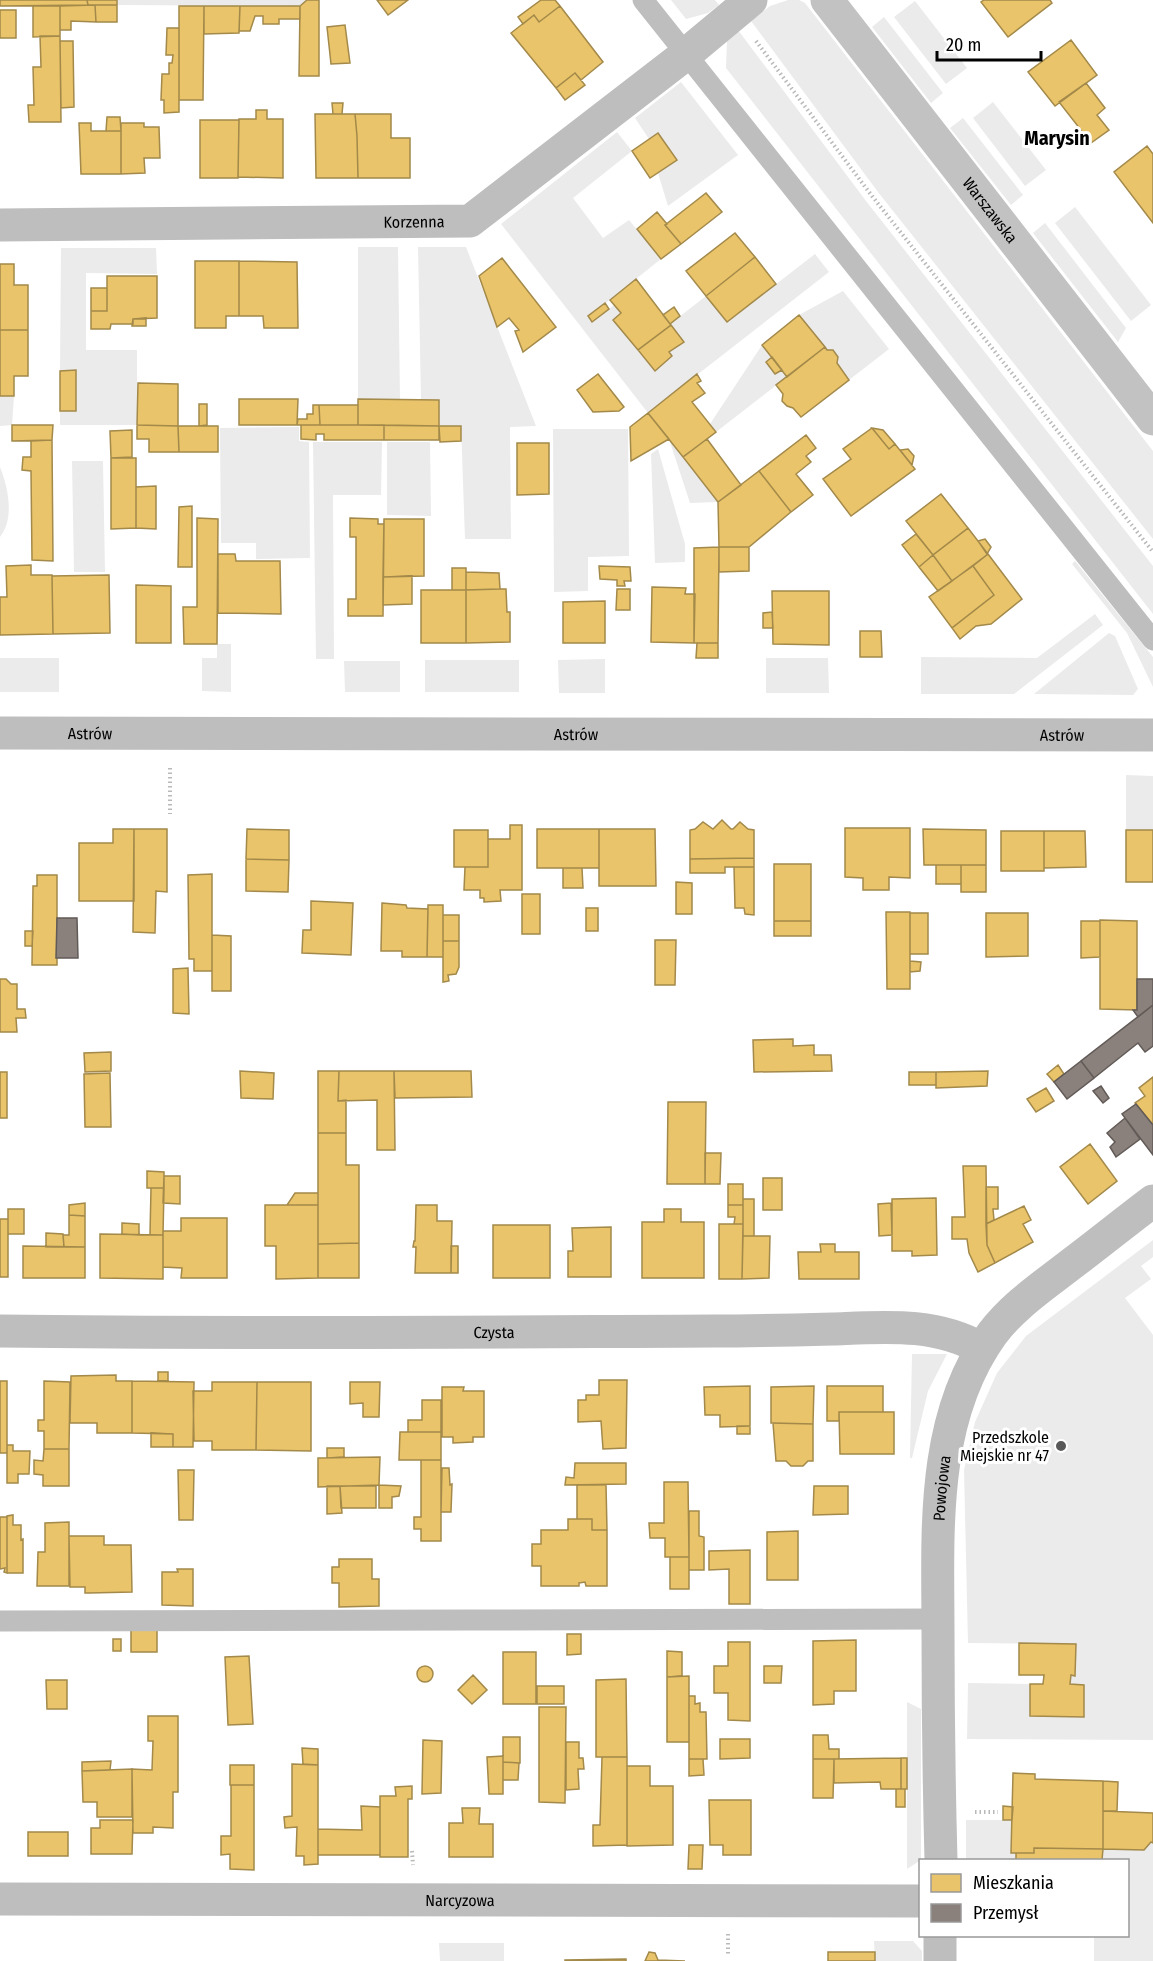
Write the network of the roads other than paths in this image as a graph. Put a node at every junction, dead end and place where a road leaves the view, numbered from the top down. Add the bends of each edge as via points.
1 (643, 0) edge
2 (827, 0) edge
3 (743, 7) edge
4 (685, 55) junction
5 (0, 225) edge
6 (1153, 419) edge
7 (1153, 640) edge
8 (0, 733) edge
9 (1153, 735) edge
10 (1153, 1201) edge
11 (0, 1331) edge
12 (982, 1349) junction
13 (938, 1619) junction
14 (0, 1621) edge
15 (940, 1859) edge
16 (0, 1899) edge
17 (919, 1901) edge
18 (940, 1937) edge
19 (940, 1961) edge

1 - 4 lane
2 - 6 street, Warszawska
3 - 4 street, Korzenna
4 - 5 street, Korzenna via 471,221
4 - 7 lane
8 - 9 street, Astrów
10 - 12 street, Powojowa via 1027,1298 1006,1317
11 - 12 street, Czysta via 378,1333 911,1328 942,1332
12 - 13 street, Powojowa via 958,1398 942,1472
13 - 14 lane
13 - 15 street, Powojowa
16 - 17 street, Narcyzowa
18 - 19 street

